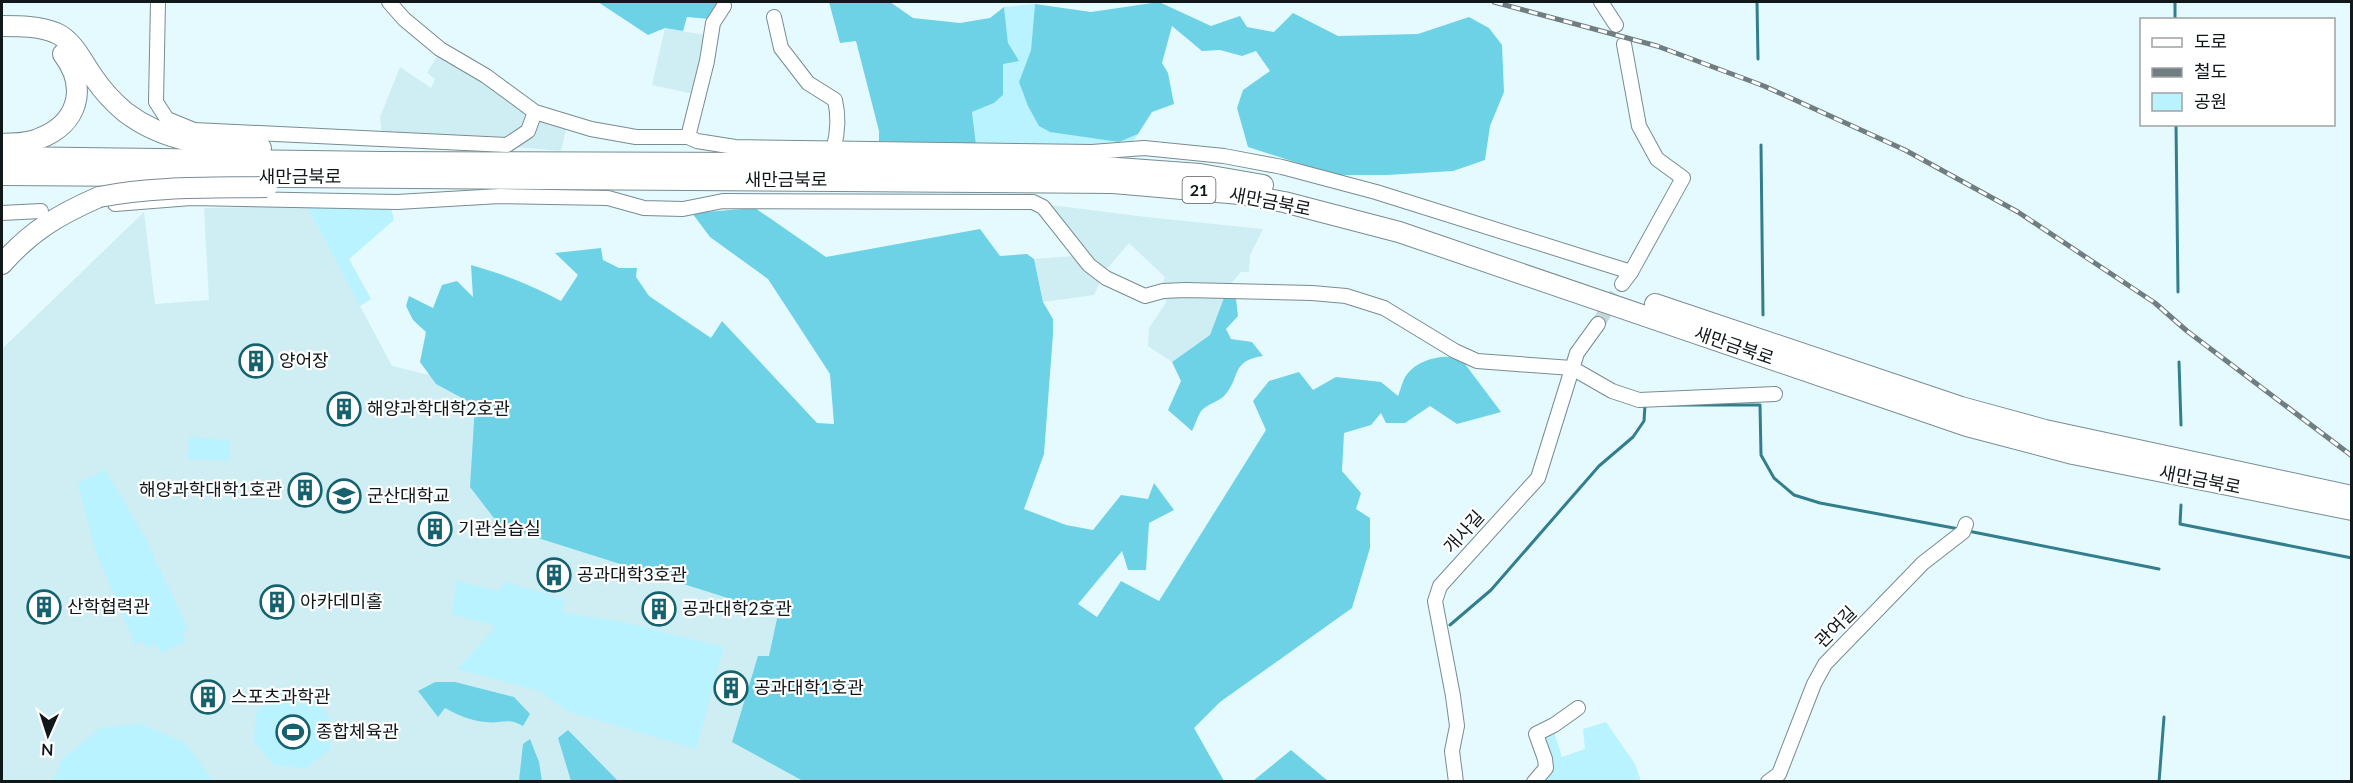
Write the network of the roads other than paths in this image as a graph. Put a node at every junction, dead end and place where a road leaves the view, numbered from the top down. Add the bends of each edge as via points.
1 (158, 2) edge
2 (389, 2) edge
3 (1601, 2) edge
4 (724, 6) dead end
5 (774, 17) dead end
6 (1616, 25) dead end
7 (2, 26) edge
8 (2, 38) edge
9 (1624, 44) dead end
10 (534, 112) junction
11 (688, 137) junction
12 (834, 147) junction
13 (2, 148) edge
14 (382, 162) junction
15 (2, 175) edge
16 (337, 177) junction
17 (107, 201) junction
18 (41, 211) dead end
19 (2, 213) edge
20 (2, 264) edge
21 (1598, 324) tunnel mouth
22 (1572, 368) junction
23 (1775, 394) dead end
24 (2352, 496) edge
25 (2352, 510) edge
26 (1964, 527) dead end
27 (1578, 708) dead end
28 (1456, 782) edge
29 (1534, 782) edge
30 (1768, 782) edge

1 - 10 street via 156,102 167,118 194,130 507,145 528,131
2 - 10 street via 440,49 486,75
3 - 6 street
4 - 11 street via 713,23
5 - 12 street via 780,48 808,83 835,100 838,129
7 - 14 highway via 42,28 58,34 116,104 147,126 175,138 200,144 338,153
8 - 13 highway via 32,38 50,44 71,65 78,88 76,105 56,131 38,140
9 - 12 street via 1639,126 1657,159 1683,177 1626,278 1376,192 1282,166 1224,156 1144,148 1092,152
10 - 11 street via 636,137
11 - 12 street via 735,147
13 - 14 highway, 새만금북로 / 21
14 - 24 highway, 새만금북로 / 21 via 1062,164 1211,176 1286,189 1404,220 2013,422
15 - 16 highway, 새만금북로 / 21
16 - 17 highway, bridge via 267,187 131,190
16 - 25 highway, 새만금북로 / 21 via 1113,183 1240,194 1399,232 1967,426 2073,454
17 - 20 highway via 66,211 38,229
17 - 22 street via 191,198 397,202 500,196 608,198 644,208 683,209 723,201 1033,202 1043,207 1089,264 1106,278 1145,296 1185,290 1346,296 1384,308 1477,361
18 - 19 street
21 - 22 street, 개사길 via 1577,353
22 - 23 street via 1612,391 1639,400
22 - 28 street, 개사길 via 1538,478 1440,586 1435,601 1457,726 1452,751
26 - 30 street, 관여길 via 1923,563 1825,664 1779,774
27 - 29 street via 1536,734 1546,768

